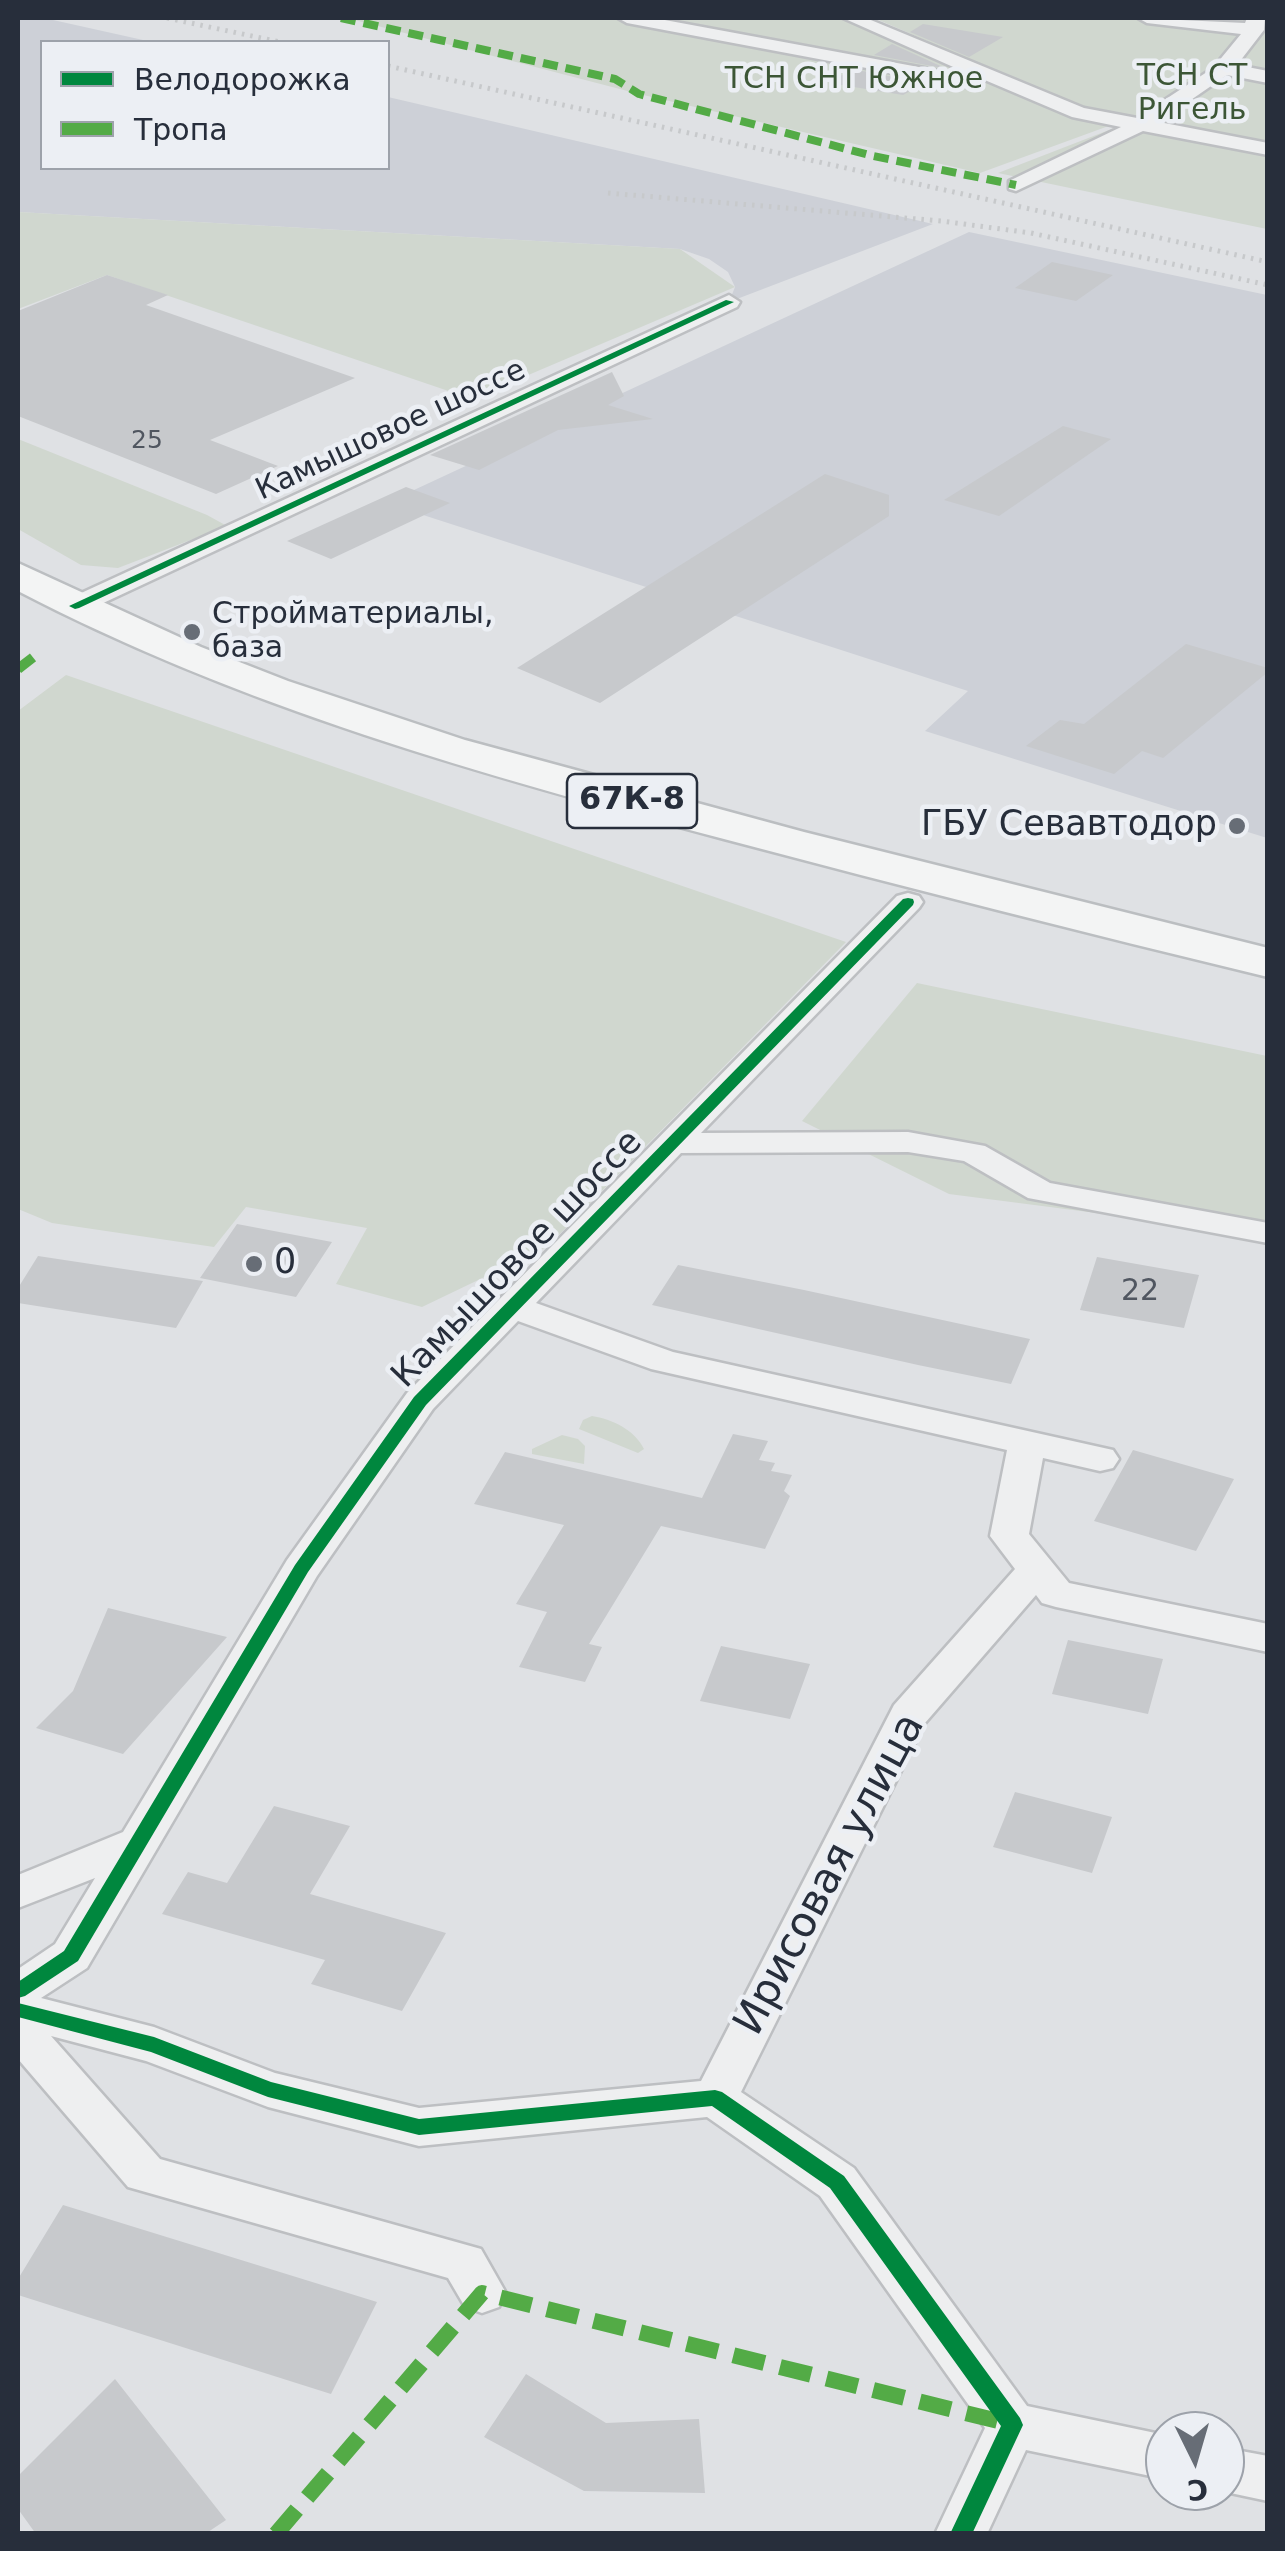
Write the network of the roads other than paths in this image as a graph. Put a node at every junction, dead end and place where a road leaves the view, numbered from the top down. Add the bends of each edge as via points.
1 (627, 18) edge
2 (852, 18) edge
3 (1147, 18) edge
4 (1255, 24) edge
5 (1268, 62) edge
6 (1222, 68) junction
7 (1268, 77) edge
8 (1033, 93) junction
9 (1142, 124) junction
10 (1268, 149) edge
11 (1016, 185) dead end
12 (728, 302) dead end
13 (18, 575) edge
14 (75, 606) junction
15 (18, 611) edge
16 (908, 902) junction
17 (1268, 962) edge
18 (1268, 1001) edge
19 (671, 1143) junction
20 (1268, 1233) edge
21 (512, 1308) junction
22 (1028, 1443) junction
23 (1100, 1459) dead end
24 (1036, 1570) junction
25 (1268, 1638) edge
26 (138, 1844) junction
27 (18, 1892) edge
28 (18, 1991) edge
29 (18, 2010) edge
30 (18, 2029) edge
31 (715, 2098) junction
32 (482, 2294) dead end
33 (1012, 2424) junction
34 (1145, 2454) edge
35 (961, 2534) edge

1 - 8 street
2 - 8 street
3 - 4 street
4 - 6 street
5 - 6 street
6 - 7 street
6 - 9 street via 1207,85
8 - 9 street via 1079,113
9 - 10 street
9 - 11 street
12 - 14 street, Камышовое шоссе
13 - 14 main road, 67К-8
14 - 17 main road, 67К-8 via 170,653 389,731 1060,914
15 - 16 main road, 67К-8 via 186,690 356,750
16 - 18 main road, 67К-8
16 - 19 street, Камышовое шоссе
19 - 20 street via 908,1142 973,1153 1040,1191
19 - 21 street, Камышовое шоссе
21 - 22 street via 664,1361
21 - 26 street, Камышовое шоссе via 420,1402 301,1569
22 - 23 street
22 - 24 street via 1010,1536
24 - 25 street via 1056,1594
24 - 31 street, Ирисовая улица via 908,1715
26 - 27 street
26 - 28 street, Камышовое шоссе via 71,1956
29 - 31 street via 154,2045 268,2089 419,2127
30 - 32 street via 144,2174 464,2263
31 - 33 street via 837,2182
33 - 34 street
33 - 35 street

